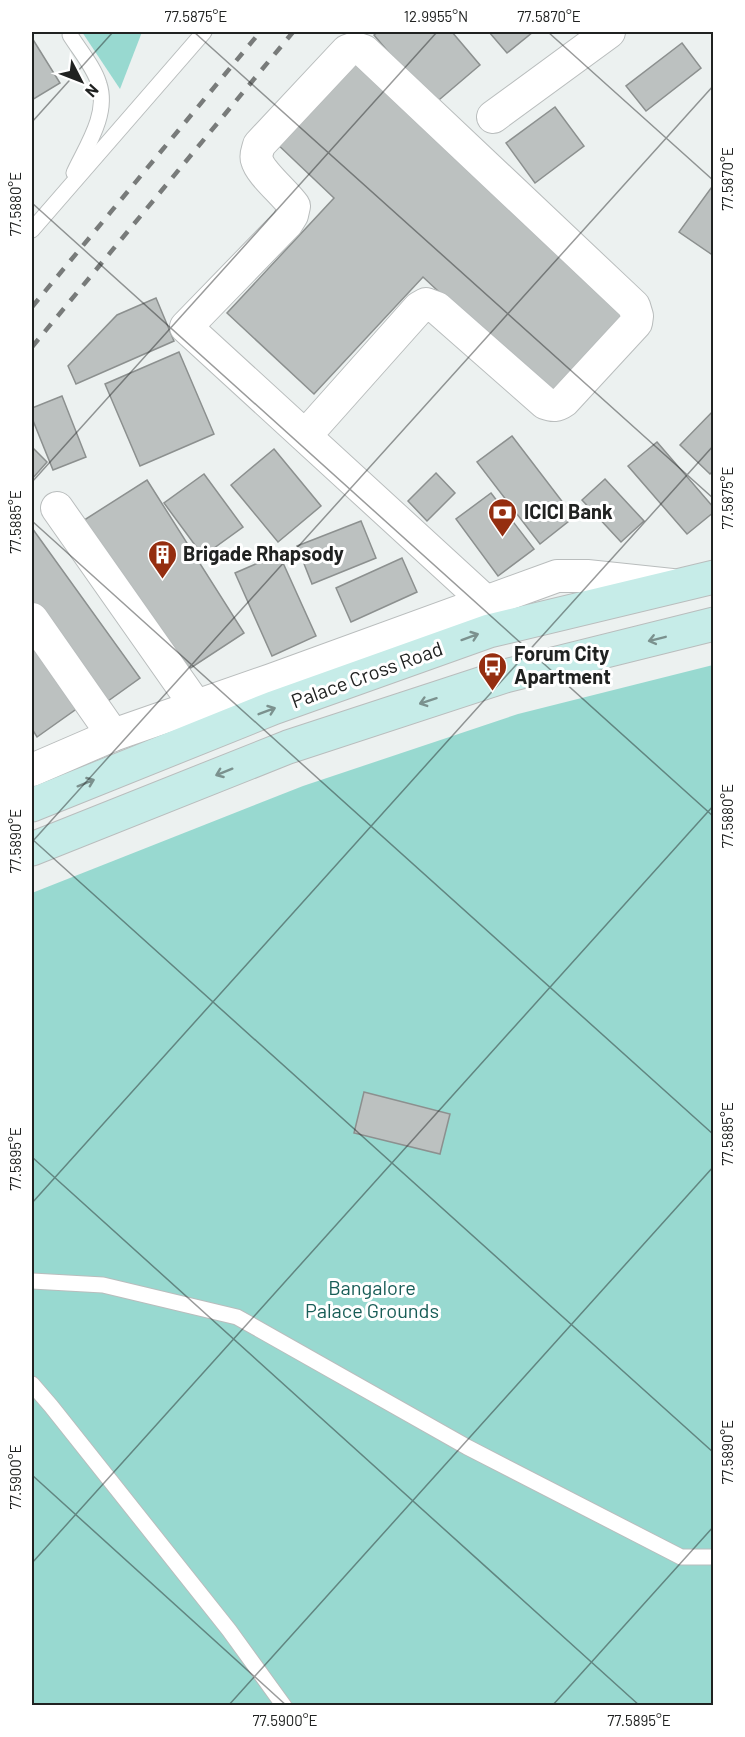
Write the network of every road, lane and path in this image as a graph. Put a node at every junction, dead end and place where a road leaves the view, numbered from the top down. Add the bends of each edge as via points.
1 (609, 32) edge
2 (200, 33) edge
3 (70, 36) dead end
4 (493, 117) dead end
5 (67, 190) junction
6 (32, 230) edge
7 (304, 436) junction
8 (57, 508) dead end
9 (714, 577) edge
10 (678, 586) junction
11 (485, 601) junction
12 (32, 619) edge
13 (714, 624) edge
14 (196, 706) junction
15 (113, 735) junction
16 (32, 770) edge
17 (32, 805) edge
18 (32, 849) edge
19 (32, 1281) edge
20 (32, 1384) edge
21 (714, 1557) edge
22 (284, 1706) edge

1 - 4 street
2 - 5 lane
3 - 5 lane via 94,71 102,97 97,124
5 - 6 lane
7 - 7 street via 186,327 287,223 294,206 260,168 256,154 259,145 347,51 355,48 364,51 634,306 637,316 636,323 564,401 553,406 437,308 426,304
7 - 11 street
8 - 14 street
9 - 10 street, Palace Cross Road
10 - 11 street via 557,576
17 -> 10 street, Palace Cross Road via 273,708 489,631
11 - 14 street
12 - 15 street
13 -> 18 street via 506,676 299,743
14 - 15 street
15 - 16 street
19 - 21 lane via 103,1285 237,1317 466,1447 671,1552 681,1557
20 - 22 lane via 229,1630

